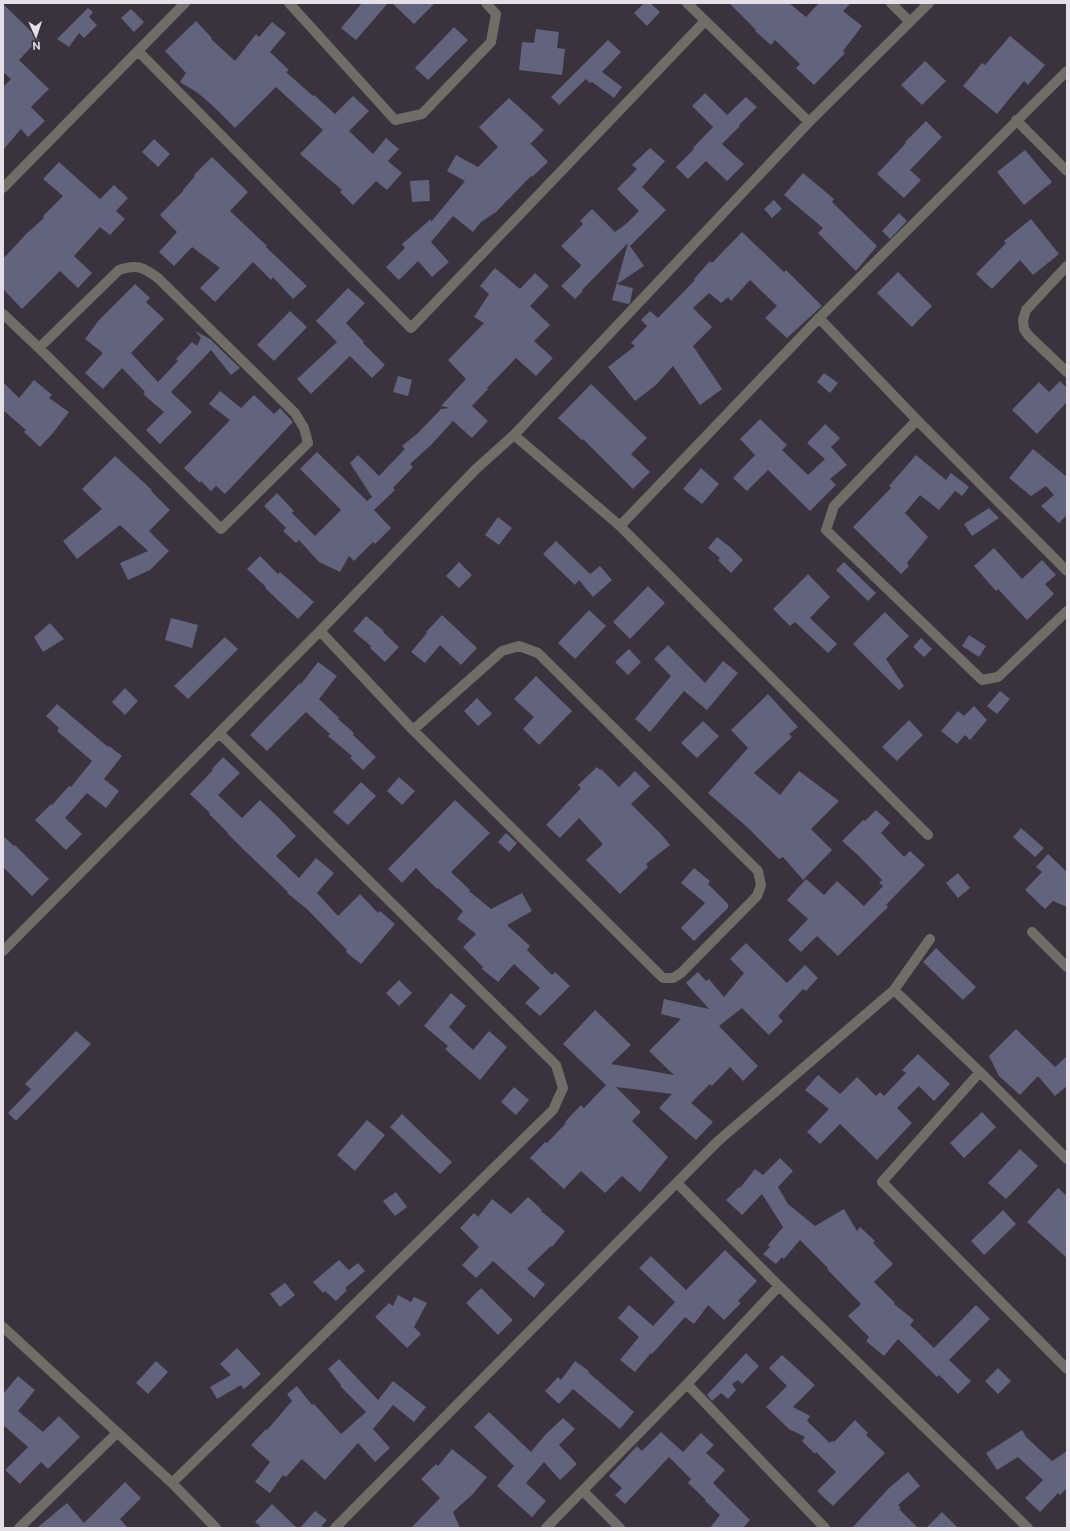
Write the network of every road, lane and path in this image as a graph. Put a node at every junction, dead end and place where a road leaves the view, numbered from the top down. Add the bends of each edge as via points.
1 (185, 3) edge
2 (289, 3) edge
3 (486, 3) edge
4 (687, 3) edge
5 (891, 3) edge
6 (929, 3) edge
7 (705, 21) junction
8 (910, 22) junction
9 (138, 51) junction
10 (1067, 71) edge
11 (1016, 120) junction
12 (809, 122) junction
13 (1067, 171) edge
14 (3, 188) edge
15 (1067, 266) edge
16 (3, 314) edge
17 (819, 318) junction
18 (39, 348) junction
19 (1067, 372) edge
20 (917, 420) junction
21 (514, 435) junction
22 (620, 526) junction
23 (1067, 571) edge
24 (1067, 611) edge
25 (320, 631) junction
26 (413, 730) junction
27 (219, 733) junction
28 (928, 835) dead end
29 (1032, 932) dead end
30 (930, 939) dead end
31 (3, 951) edge
32 (1067, 967) edge
33 (894, 990) junction
34 (980, 1072) junction
35 (1067, 1159) edge
36 (677, 1184) junction
37 (779, 1286) junction
38 (3, 1327) edge
39 (1067, 1369) edge
40 (687, 1384) junction
41 (117, 1433) junction
42 (172, 1483) junction
43 (583, 1491) junction
44 (19, 1528) edge
45 (216, 1528) edge
46 (335, 1528) edge
47 (546, 1528) edge
48 (620, 1528) edge
49 (826, 1528) edge
50 (1028, 1528) edge

1 - 9 street
2 - 3 street via 395,120 422,114 491,42 496,14
4 - 7 street
5 - 8 street
6 - 8 street
7 - 9 street via 411,328
7 - 12 street
8 - 12 street
9 - 14 street
10 - 11 street
11 - 13 street
11 - 17 street
12 - 21 street
15 - 19 street via 1026,310 1022,320 1029,336
16 - 18 street
17 - 20 street
17 - 22 street
18 - 18 street via 119,270 139,266 158,278 295,413 304,428 308,443 221,529
20 - 23 street
20 - 24 street via 834,506 826,530 982,680 998,677
21 - 22 street
21 - 25 street via 476,469
22 - 28 street
25 - 26 street
25 - 27 street
26 - 26 street via 662,978 673,978 681,973 758,896 761,885 758,871 538,653 519,646 502,651
27 - 31 street
27 - 42 street via 556,1065 563,1088 553,1110
29 - 32 street
30 - 33 street
33 - 34 street
33 - 36 street via 718,1141
34 - 35 street
34 - 39 street via 882,1182
36 - 37 street
36 - 46 street
37 - 40 street
37 - 50 street
38 - 41 street
40 - 43 street
40 - 49 street
41 - 42 street
41 - 44 street
42 - 45 street
43 - 47 street
43 - 48 street

